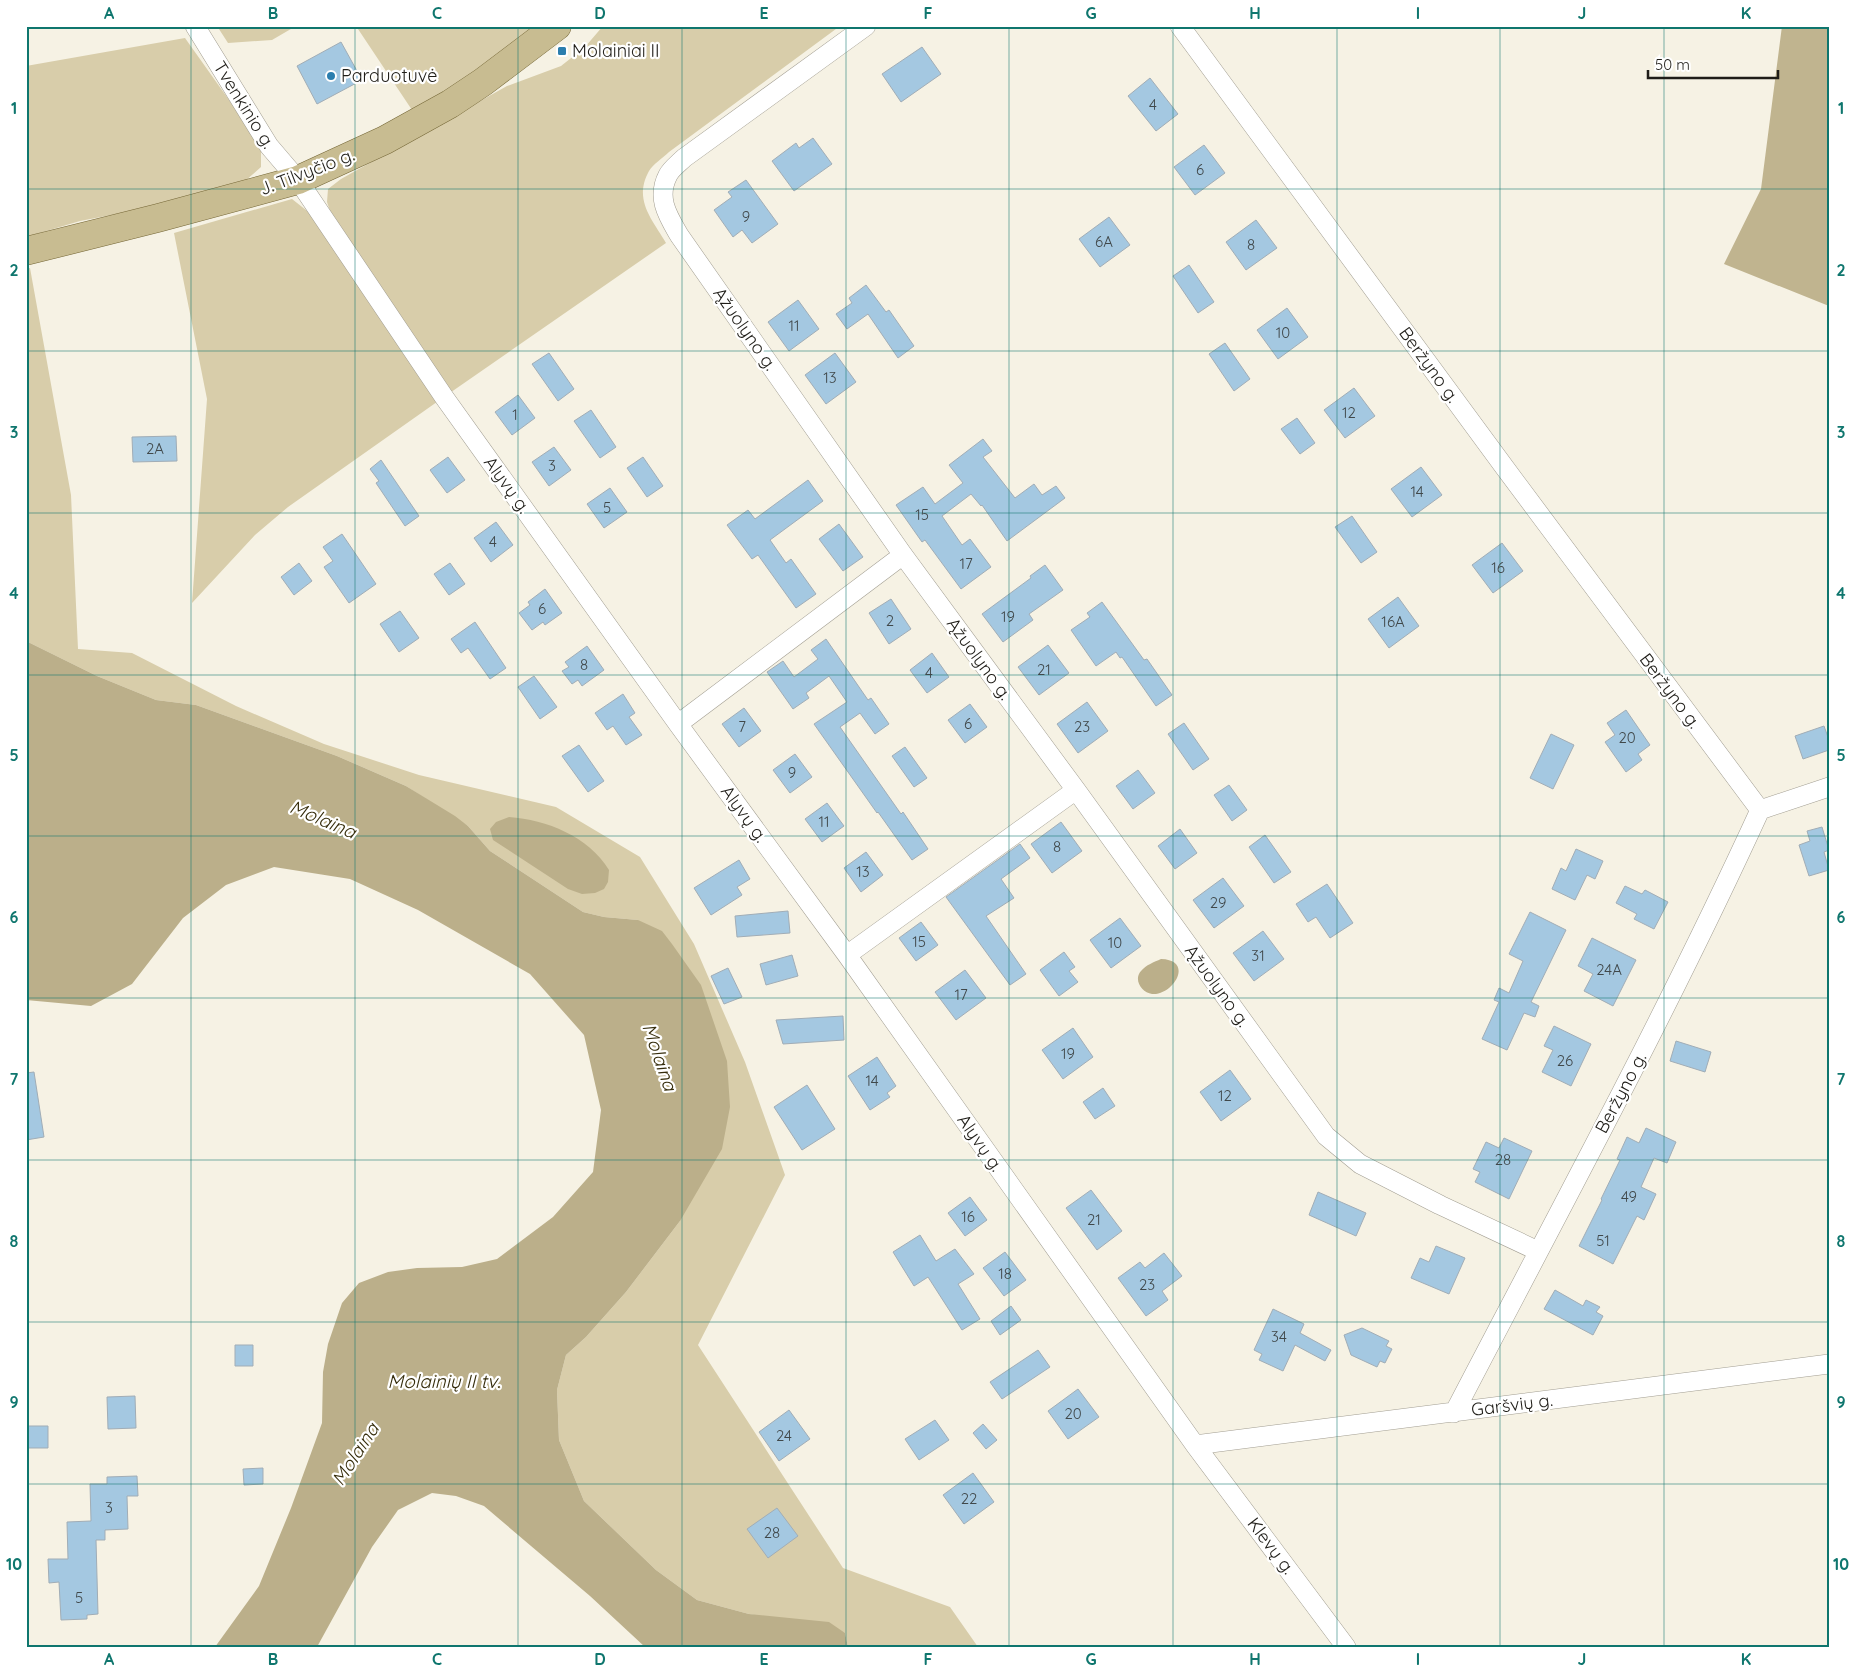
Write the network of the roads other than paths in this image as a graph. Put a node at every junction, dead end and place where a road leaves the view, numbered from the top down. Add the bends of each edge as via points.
1 (195, 26) edge
2 (557, 26) edge
3 (866, 26) edge
4 (1180, 26) edge
5 (298, 180) junction
6 (26, 252) edge
7 (903, 555) junction
8 (678, 724) junction
9 (1829, 786) edge
10 (1076, 790) junction
11 (1760, 810) junction
12 (847, 955) junction
13 (1538, 1251) junction
14 (1829, 1364) edge
15 (1454, 1412) junction
16 (1195, 1446) junction
17 (1346, 1647) edge

1 - 5 street, Tvenkinio g. via 269,146
2 - 5 main road, J. Tilvyčio g. via 450,104 385,140
3 - 7 street, Ąžuolyno g. via 684,158 668,174 663,191 664,210
4 - 11 street, Beržyno g.
5 - 6 main road, J. Tilvyčio g.
5 - 8 street, Alyvų g. via 444,396
7 - 8 street
7 - 10 street, Ąžuolyno g.
8 - 12 street, Alyvų g.
9 - 11 street
10 - 12 street
10 - 13 street, Ąžuolyno g. via 1326,1136 1360,1164
11 - 13 street, Beržyno g. via 1659,1020
12 - 16 street, Alyvų g.
13 - 15 street, Beržyno g.
14 - 15 street, Garšvių g.
15 - 16 street, Garšvių g.
16 - 17 street, Klevų g.

